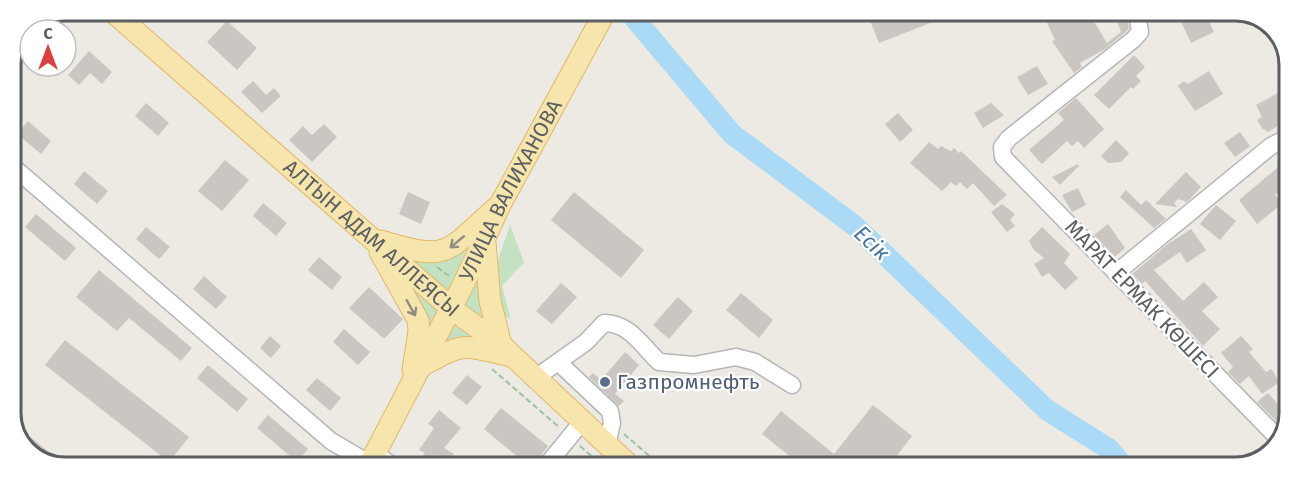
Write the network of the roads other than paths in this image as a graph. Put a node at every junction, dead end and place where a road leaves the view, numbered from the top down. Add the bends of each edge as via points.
1 (123, 21) edge
2 (600, 21) edge
3 (1138, 21) edge
4 (1279, 142) edge
5 (21, 174) edge
6 (501, 203) junction
7 (372, 239) junction
8 (485, 241) junction
9 (1116, 273) junction
10 (451, 308) junction
11 (507, 351) junction
12 (558, 362) junction
13 (417, 373) junction
14 (534, 379) junction
15 (792, 385) dead end
16 (575, 430) junction
17 (1274, 434) edge
18 (605, 456) edge
19 (366, 457) edge
20 (379, 457) edge
21 (553, 457) edge

1 - 7 main road, АЛТЫН АДАМ АЛЛЕЯСЫ
2 - 6 main road, УЛИЦА ВАЛИХАНОВА
3 - 9 street, МАРАТ ЕРМАК КӨШЕСІ via 1140,32 1134,39 1002,147 1003,157
4 - 9 street
5 - 19 street via 331,441
6 -> 7 main road via 451,248 437,253 420,253
6 - 8 main road, УЛИЦА ВАЛИХАНОВА
7 - 10 main road, АЛТЫН АДАМ АЛЛЕЯСЫ
7 -> 13 main road via 418,320
8 - 10 main road, УЛИЦА ВАЛИХАНОВА
8 - 11 main road via 490,301
9 - 17 street, МАРАТ ЕРМАК КӨШЕСІ
10 - 11 main road, АЛТЫН АДАМ АЛЛЕЯСЫ
10 - 13 main road, УЛИЦА ВАЛИХАНОВА
11 - 13 main road via 461,346
11 - 14 main road, АЛТЫН АДАМ АЛЛЕЯСЫ
12 - 14 street
12 - 15 street via 604,323 612,323 631,332 659,362 694,365 736,357 755,362
12 - 18 street via 609,411 612,423
13 - 20 main road, УЛИЦА ВАЛИХАНОВА
14 - 16 main road, АЛТЫН АДАМ АЛЛЕЯСЫ
16 - 18 main road, АЛТЫН АДАМ АЛЛЕЯСЫ
16 - 21 street

